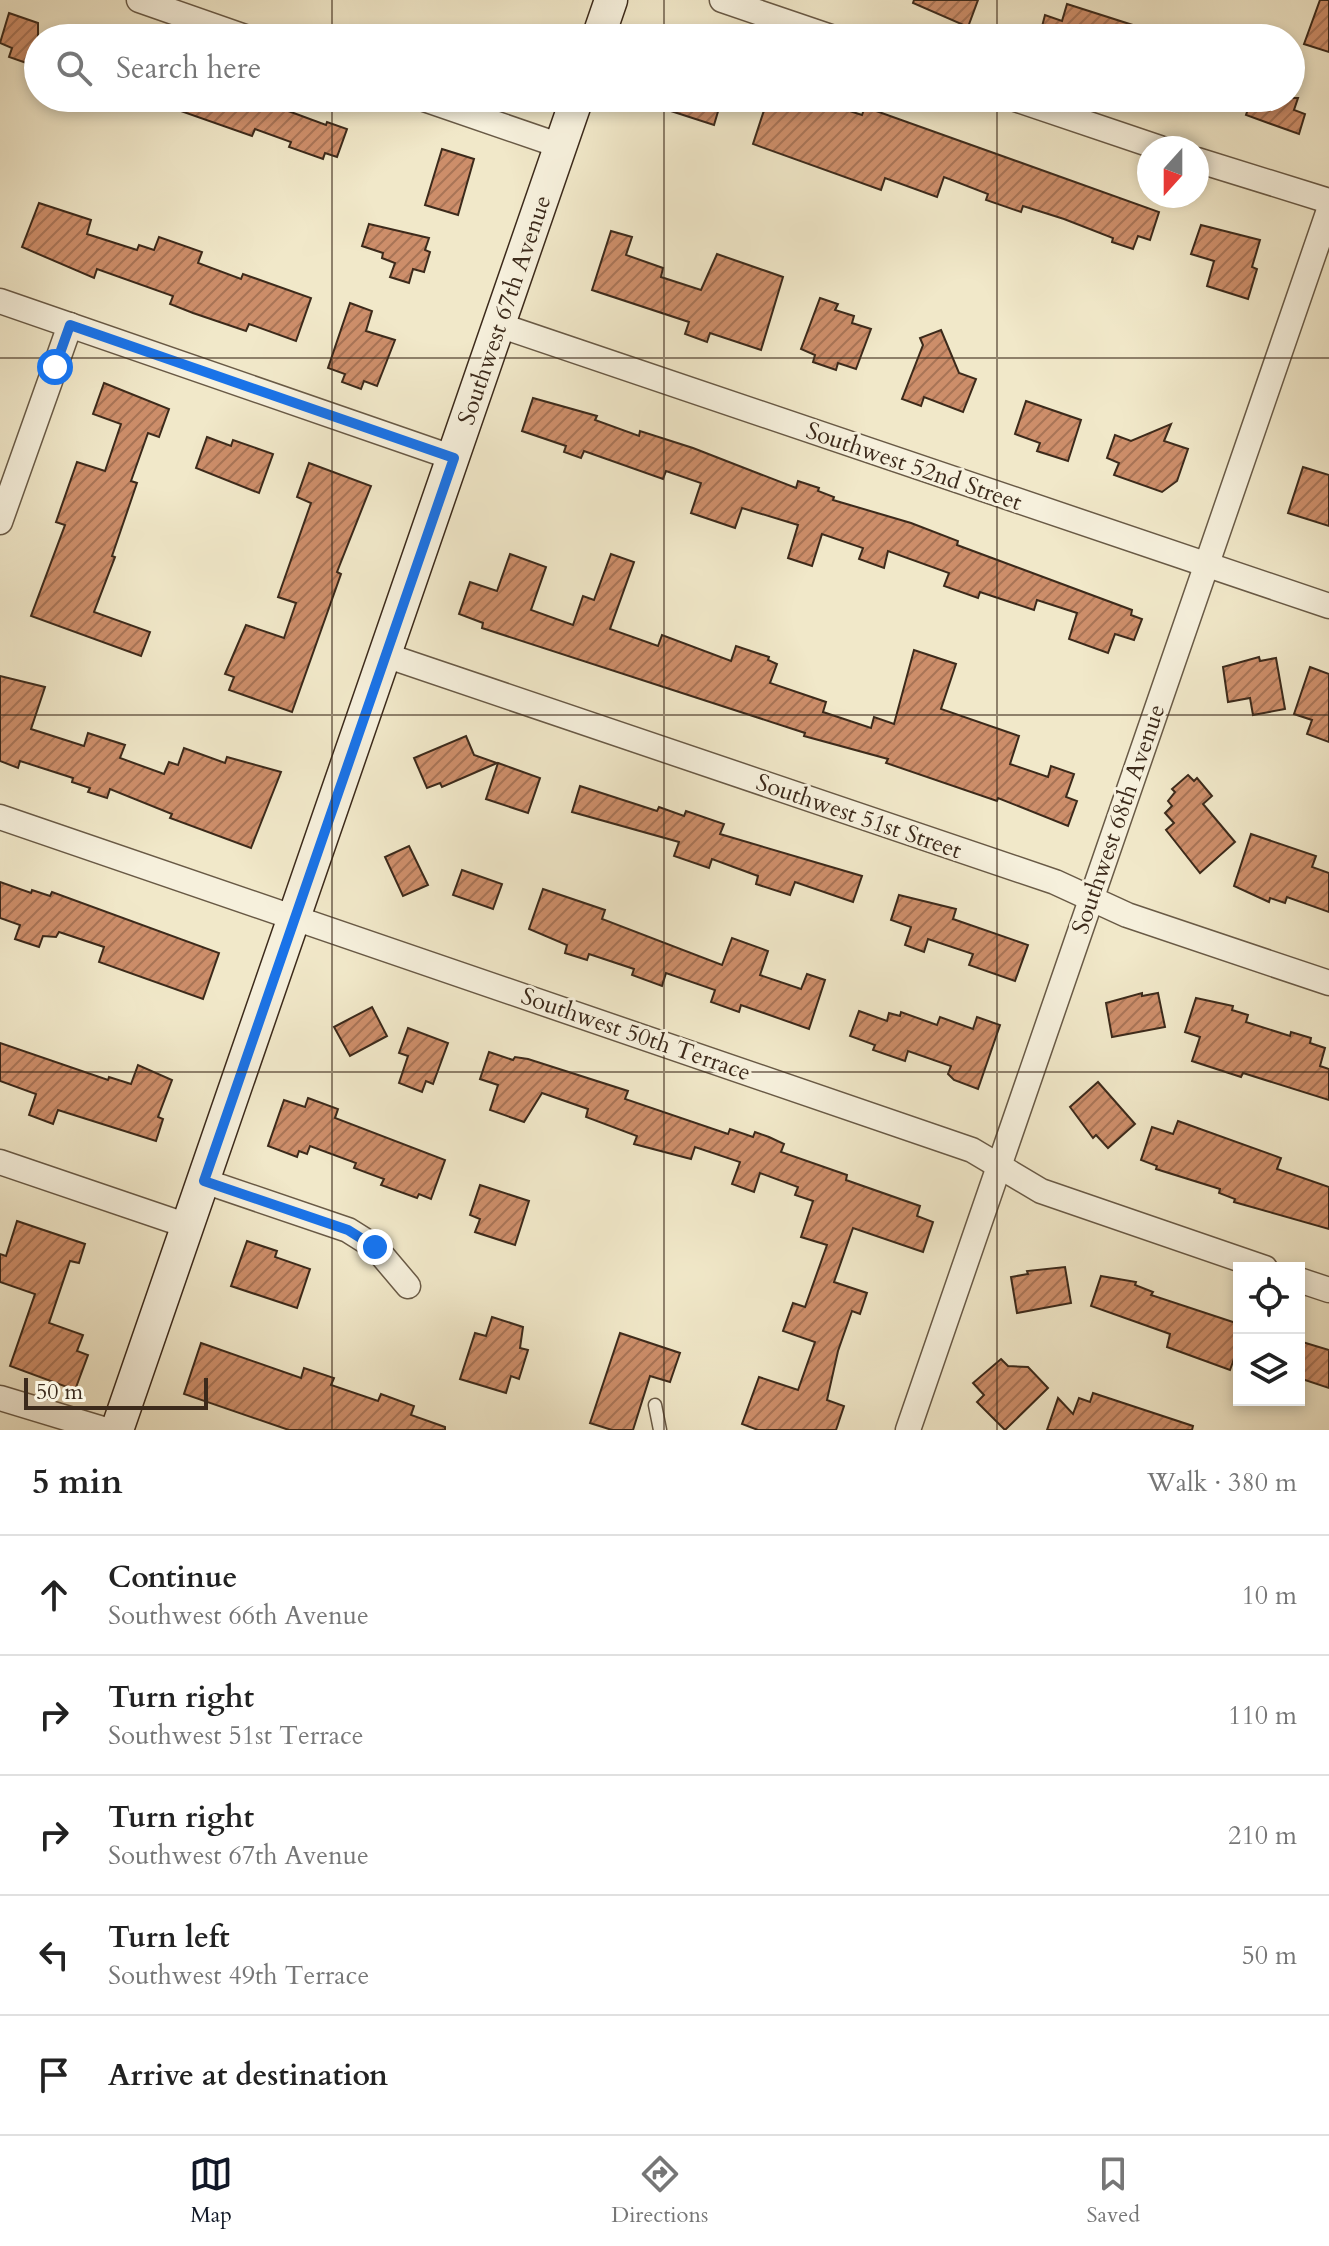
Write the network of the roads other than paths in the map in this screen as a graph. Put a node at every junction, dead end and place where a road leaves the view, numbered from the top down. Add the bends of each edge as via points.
1 (139, 0) edge
2 (611, 0) edge
3 (722, 0) edge
4 (208, 24) edge
5 (603, 24) edge
6 (793, 24) edge
7 (462, 112) edge
8 (572, 112) edge
9 (1053, 112) edge
10 (1137, 140) edge
11 (561, 146) junction
12 (1209, 164) edge
13 (1329, 201) edge
14 (1329, 210) edge
15 (0, 301) edge
16 (70, 325) junction
17 (499, 325) junction
18 (454, 458) junction
19 (0, 522) edge
20 (1206, 565) junction
21 (1329, 606) edge
22 (385, 655) junction
23 (0, 817) edge
24 (1090, 899) junction
25 (295, 917) junction
26 (1329, 983) edge
27 (0, 1162) edge
28 (998, 1166) junction
29 (204, 1181) junction
30 (188, 1226) junction
31 (1248, 1262) edge
32 (1305, 1282) edge
33 (408, 1286) dead end
34 (1329, 1290) edge
35 (0, 1398) edge
36 (655, 1405) dead end
37 (106, 1430) edge
38 (117, 1430) edge
39 (660, 1430) edge
40 (908, 1430) edge

1 - 4 street
2 - 5 main road
3 - 6 street
7 - 11 street
8 - 11 main road, Southwest 67th Avenue
9 - 10 street
11 - 17 main road, Southwest 67th Avenue
12 - 13 street
14 - 20 street, Southwest 68th Avenue
15 - 16 street
16 - 18 street
16 - 19 street
17 - 18 main road, Southwest 67th Avenue
17 - 20 street, Southwest 52nd Street
18 - 22 main road, Southwest 67th Avenue
20 - 21 street, Southwest 52nd Street
20 - 24 street, Southwest 68th Avenue
22 - 24 street, Southwest 51st Street via 1055,882
22 - 25 main road, Southwest 67th Avenue
23 - 25 street, Southwest 50th Terrace
24 - 26 street, Southwest 51st Street
24 - 28 street, Southwest 68th Avenue
25 - 28 street, Southwest 50th Terrace via 957,1145
25 - 29 main road, Southwest 67th Avenue
27 - 30 street
28 - 31 street, Southwest 50th Terrace via 1041,1191
28 - 40 street, Southwest 68th Avenue
29 - 30 main road, Southwest 67th Avenue
29 - 33 street via 348,1230 375,1247
30 - 38 main road, Southwest 67th Avenue
32 - 34 street
35 - 37 street
36 - 39 lane

